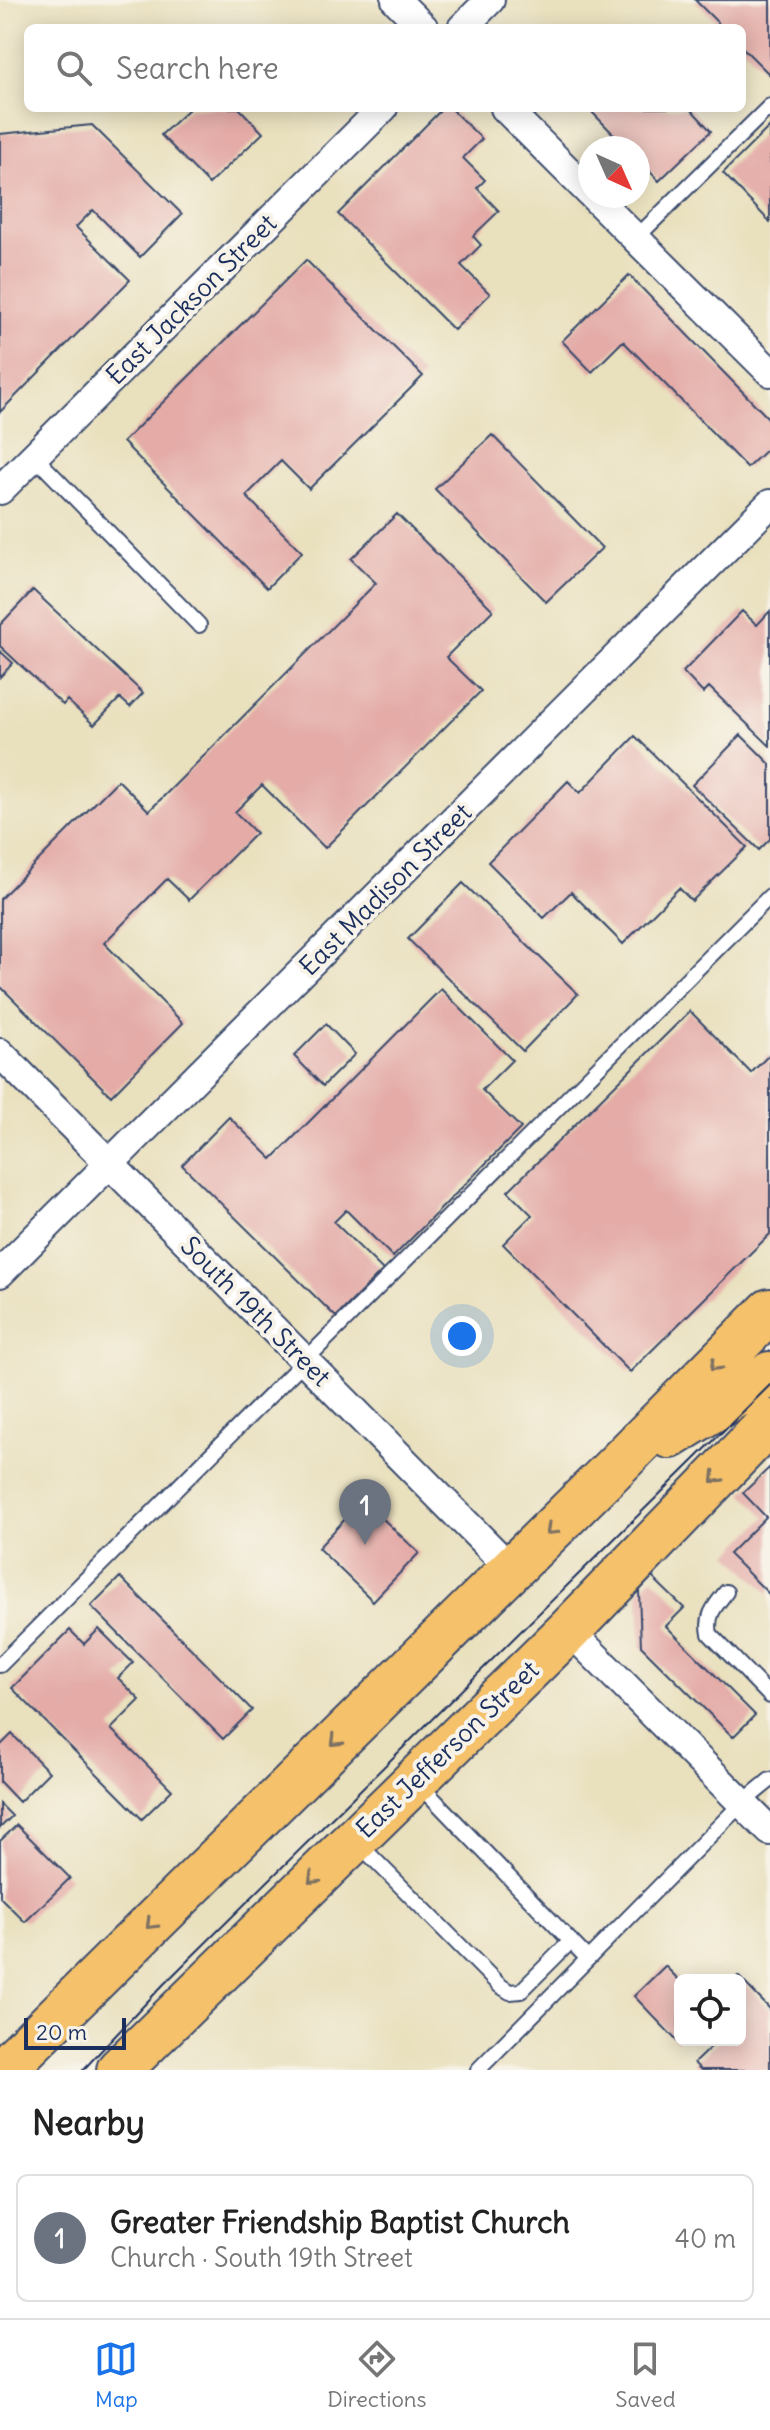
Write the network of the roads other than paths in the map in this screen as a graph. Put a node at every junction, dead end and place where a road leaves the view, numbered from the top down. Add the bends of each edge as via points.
1 (396, 0) edge
2 (490, 0) edge
3 (420, 24) edge
4 (466, 24) edge
5 (770, 106) edge
6 (379, 112) edge
7 (509, 112) edge
8 (578, 180) edge
9 (606, 208) edge
10 (636, 238) junction
11 (770, 372) edge
12 (34, 456) junction
13 (0, 490) edge
14 (770, 504) edge
15 (199, 625) dead end
16 (770, 896) edge
17 (0, 1053) edge
18 (110, 1163) junction
19 (0, 1273) edge
20 (770, 1311) edge
21 (305, 1361) junction
22 (770, 1374) edge
23 (770, 1422) edge
24 (607, 1475) junction
25 (511, 1569) junction
26 (726, 1592) dead end
27 (569, 1630) junction
28 (0, 1665) edge
29 (770, 1696) edge
30 (415, 1780) junction
31 (770, 1780) edge
32 (742, 1803) junction
33 (770, 1831) edge
34 (354, 1839) junction
35 (571, 1941) junction
36 (588, 1959) junction
37 (3, 2070) edge
38 (119, 2070) edge
39 (478, 2070) edge

1 - 3 street
2 - 4 street
5 - 10 lane
6 - 12 street, East Jackson Street
7 - 8 street
9 - 10 street
10 - 11 street
12 - 13 street, East Jackson Street
12 - 15 lane
14 - 18 street, East Madison Street
16 - 21 lane
17 - 18 street, South 19th Street
18 - 19 street, East Madison Street
18 - 21 street, South 19th Street
20 -> 24 main road
21 - 25 street, South 19th Street
21 - 28 lane
22 - 24 main road
23 -> 27 main road, East Jefferson Street
24 -> 25 main road
25 -> 37 main road
26 - 29 lane via 711,1611 710,1634
27 - 30 main road, East Jefferson Street
27 - 32 street
30 - 34 main road, East Jefferson Street
30 - 35 lane
31 - 32 lane
32 - 33 street
32 - 36 lane
34 - 35 lane via 510,1992 521,1991
34 -> 38 main road, East Jefferson Street
35 - 36 lane
36 - 39 lane

